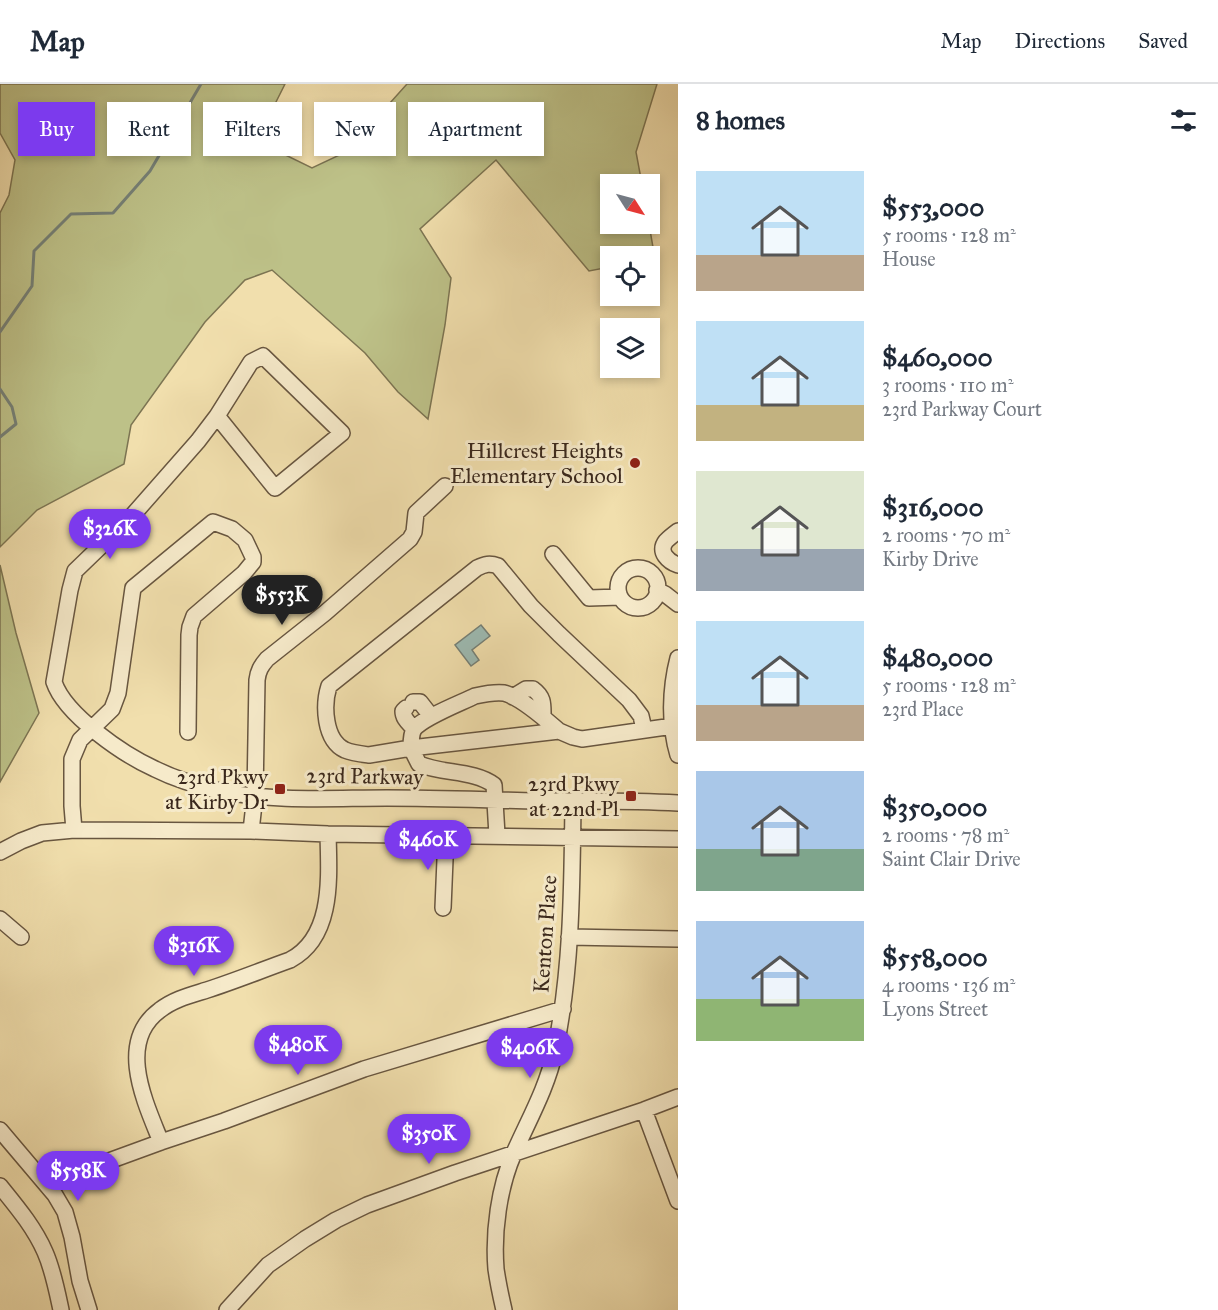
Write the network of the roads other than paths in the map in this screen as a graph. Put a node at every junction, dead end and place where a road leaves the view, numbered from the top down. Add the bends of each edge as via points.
1 (217, 416) junction
2 (445, 486) dead end
3 (678, 531) edge
4 (553, 554) dead end
5 (678, 565) edge
6 (657, 590) junction
7 (620, 597) junction
8 (678, 604) edge
9 (678, 659) edge
10 (430, 716) junction
11 (673, 726) junction
12 (92, 729) junction
13 (414, 729) junction
14 (644, 729) junction
15 (559, 731) junction
16 (188, 732) dead end
17 (411, 748) junction
18 (678, 755) edge
19 (255, 795) junction
20 (496, 800) junction
21 (573, 801) junction
22 (678, 802) edge
23 (74, 830) junction
24 (251, 831) junction
25 (328, 834) junction
26 (446, 835) junction
27 (497, 836) junction
28 (572, 837) junction
29 (678, 839) edge
30 (0, 852) edge
31 (443, 908) dead end
32 (0, 919) edge
33 (21, 937) dead end
34 (569, 937) junction
35 (678, 939) edge
36 (563, 1009) junction
37 (678, 1098) edge
38 (644, 1110) junction
39 (0, 1130) edge
40 (161, 1142) junction
41 (514, 1153) junction
42 (46, 1184) junction
43 (0, 1186) edge
44 (678, 1201) edge
45 (61, 1310) edge
46 (89, 1310) edge
47 (227, 1310) edge
48 (504, 1310) edge

1 - 1 street, 23rd Parkway via 251,362 263,356 342,433 275,488
1 - 12 street, 23rd Parkway via 132,516 75,571 54,682 62,698
2 - 19 street via 416,513 410,539 260,667 256,680
3 - 5 street via 666,541 663,550 667,559
4 - 7 street via 589,598
6 - 7 street via 650,603 641,607 627,604
6 - 7 street via 651,573 637,568 621,578
6 - 8 street
9 - 11 street
10 - 13 street
10 - 13 street via 420,702 409,705 403,715
10 - 15 street via 475,696 500,693 534,710
11 - 14 street
11 - 18 street
12 - 16 street via 112,709 118,693 133,588 213,522 232,529 245,540 253,562 194,616 189,635
12 - 19 street, 23rd Parkway via 154,769 200,786
12 - 23 street via 80,740 72,759
13 - 17 street
14 - 15 street via 582,739
14 - 17 street via 641,716 629,700 531,606 498,566 484,564 329,686 325,713 333,738 342,748 369,755
15 - 17 street
17 - 20 street via 419,764 428,768 488,780 494,785
19 - 20 street, 23rd Parkway
19 - 24 street
20 - 21 street, 23rd Parkway
20 - 27 street
21 - 22 street, 23rd Parkway
21 - 28 street, Kenton Place
23 - 24 street
23 - 30 street via 35,836
24 - 25 street
25 - 26 street
25 - 40 street via 325,909 308,946 290,960 174,1001 143,1029 136,1064 145,1104
26 - 27 street
26 - 31 street
27 - 28 street
28 - 29 street
28 - 34 street, Kenton Place
32 - 33 street
34 - 35 street
34 - 36 street, Kenton Place
36 - 40 street via 364,1069
36 - 41 street, Kenton Place via 551,1068
37 - 38 street
38 - 41 street
38 - 44 street
39 - 42 street
40 - 42 street
41 - 47 street via 368,1205 328,1224 268,1265
41 - 48 street, Kenton Place via 504,1179 496,1243 496,1269
42 - 46 street via 65,1212
43 - 45 street via 46,1253

